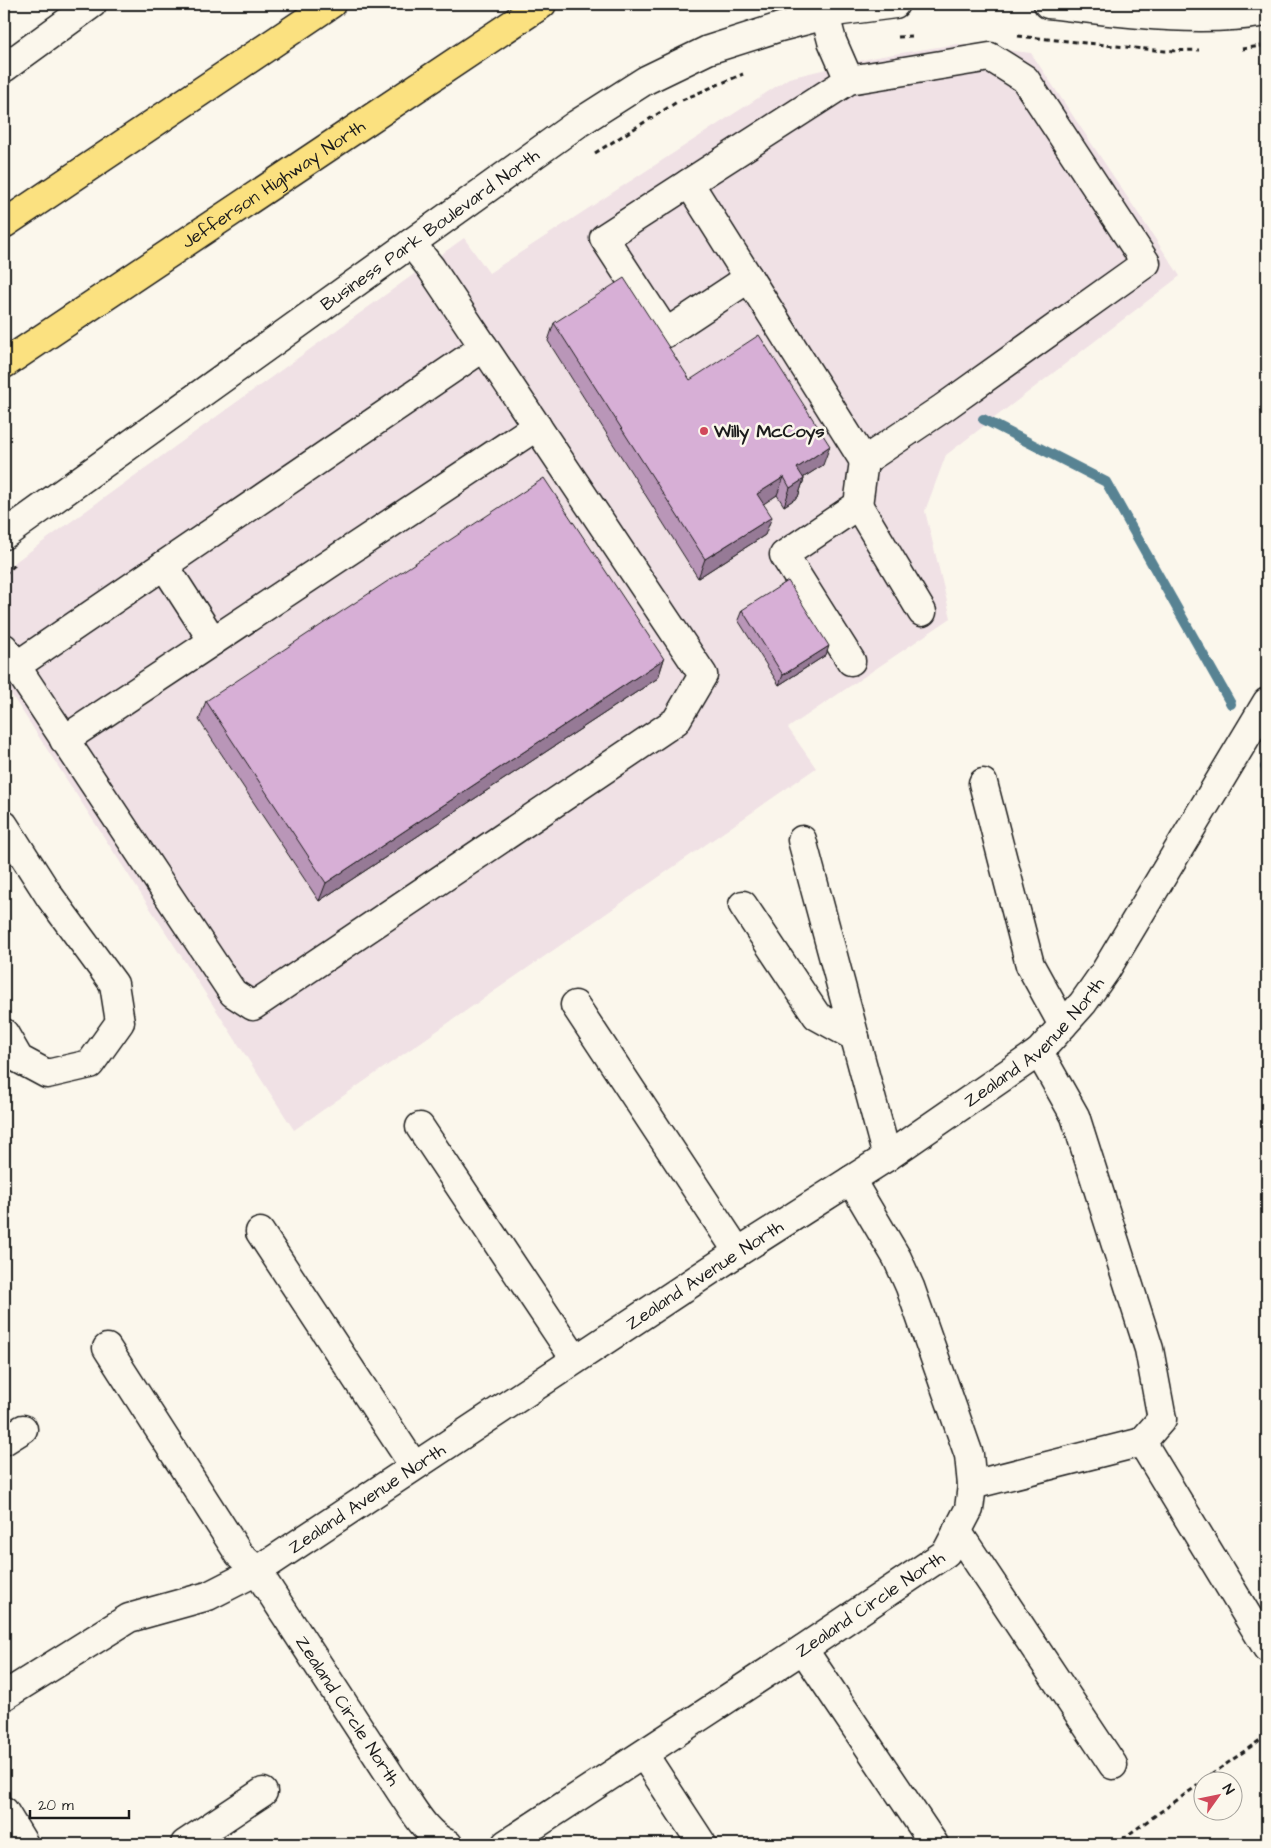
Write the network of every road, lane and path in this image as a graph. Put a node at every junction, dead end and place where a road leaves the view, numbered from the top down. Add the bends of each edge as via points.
1 (92, 4) edge
2 (331, 4) edge
3 (542, 4) edge
4 (895, 4) edge
5 (1048, 4) edge
6 (1267, 12) edge
7 (825, 15) junction
8 (4, 68) edge
9 (849, 80) junction
10 (689, 183) junction
11 (4, 224) edge
12 (411, 243) junction
13 (749, 278) junction
14 (484, 347) junction
15 (4, 364) edge
16 (537, 426) junction
17 (864, 461) junction
18 (858, 505) junction
19 (4, 536) edge
20 (164, 565) junction
21 (922, 612) dead end
22 (213, 641) junction
23 (10, 657) edge
24 (851, 661) dead end
25 (1267, 702) edge
26 (64, 740) junction
27 (984, 783) dead end
28 (4, 825) edge
29 (802, 840) dead end
30 (743, 904) dead end
31 (576, 1005) dead end
32 (1063, 1025) junction
33 (4, 1033) edge
34 (855, 1036) junction
35 (1038, 1052) junction
36 (420, 1127) dead end
37 (887, 1157) junction
38 (851, 1180) junction
39 (260, 1232) dead end
40 (738, 1252) junction
41 (107, 1348) dead end
42 (575, 1359) junction
43 (1142, 1442) junction
44 (414, 1466) junction
45 (972, 1485) junction
46 (957, 1532) junction
47 (257, 1571) junction
48 (1267, 1648) edge
49 (803, 1650) junction
50 (4, 1696) edge
51 (1267, 1734) edge
52 (644, 1754) junction
53 (1113, 1766) dead end
54 (1219, 1770) edge
55 (1194, 1788) edge
56 (264, 1792) dead end
57 (4, 1811) edge
58 (24, 1844) edge
59 (186, 1844) edge
60 (448, 1844) edge
61 (506, 1844) edge
62 (702, 1844) edge
63 (934, 1844) edge
64 (1115, 1844) edge

1 - 8 street
2 - 11 highway
3 - 15 highway, Jefferson Highway North
4 - 7 street, Business Park Boulevard North
5 - 6 street via 1187,17
7 - 9 street
7 - 12 street, Business Park Boulevard North via 708,50 646,80 577,124
9 - 10 street
9 - 17 street via 990,57 1025,79 1146,263
10 - 13 street
10 - 13 street via 604,238 666,333
12 - 14 street
12 - 19 street, Business Park Boulevard North
13 - 17 street
14 - 16 street
14 - 20 street
16 - 22 street
16 - 26 street via 703,675 676,721 254,1006 233,993
17 - 18 street
18 - 21 street
18 - 24 street via 784,555
20 - 22 street
20 - 23 street
22 - 26 street
23 - 26 street
25 - 32 street, Zealand Avenue North via 1106,970
27 - 32 street via 1030,965
28 - 33 street via 50,897 114,984 120,1022 90,1064 48,1074 19,1059
29 - 34 street
30 - 34 street via 817,1016
31 - 40 street
32 - 35 street, Zealand Avenue North
34 - 37 street
35 - 37 street, Zealand Avenue North
35 - 43 street via 1075,1116 1149,1350 1162,1419
36 - 42 street
37 - 38 street, Zealand Avenue North
38 - 40 street, Zealand Avenue North
38 - 45 street, Zealand Circle North via 898,1258 910,1287 969,1455
39 - 44 street
40 - 42 street, Zealand Avenue North
41 - 47 street, Zealand Circle North via 239,1554
42 - 44 street, Zealand Avenue North
43 - 45 street
43 - 48 street
44 - 47 street, Zealand Avenue North
45 - 46 street, Zealand Circle North via 969,1509
46 - 49 street, Zealand Circle North via 946,1553
46 - 53 street
47 - 50 street, Zealand Avenue North via 208,1596 129,1618
47 - 60 street, Zealand Circle North via 424,1825
49 - 52 street, Zealand Circle North
49 - 63 street
51 - 54 path
52 - 61 street, Zealand Circle North
52 - 62 street
55 - 64 path
56 - 59 street
57 - 58 street

